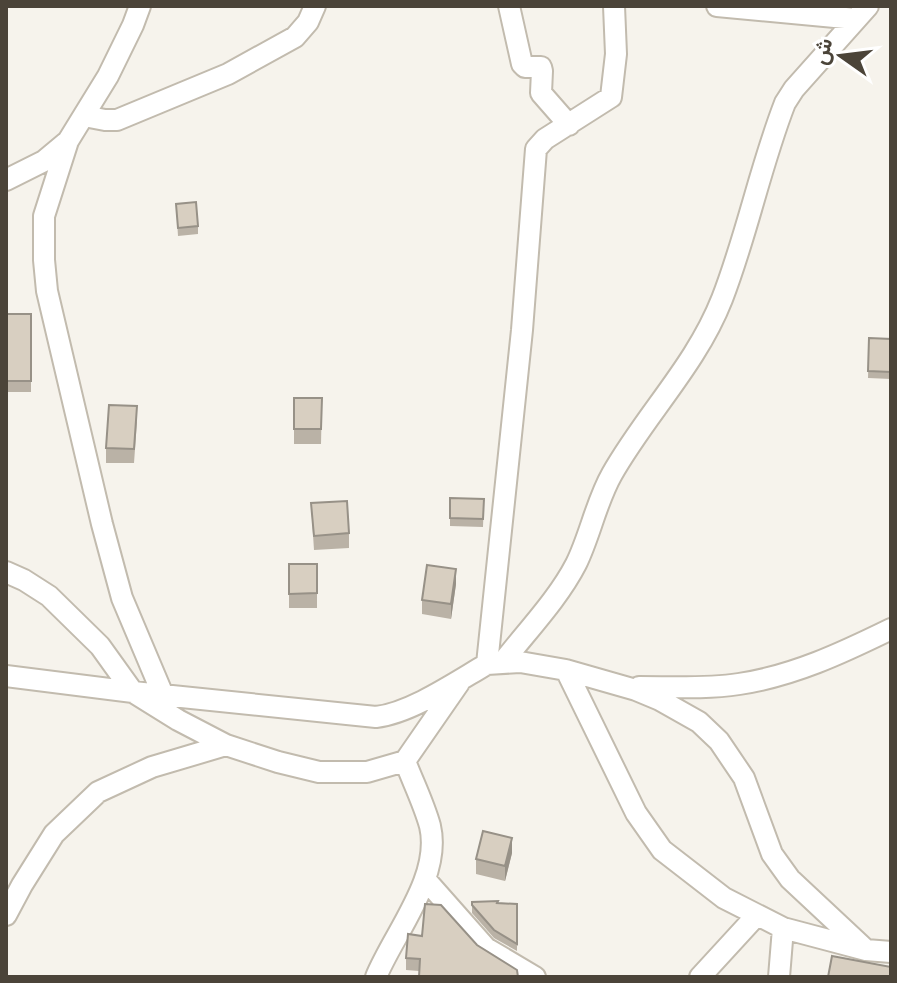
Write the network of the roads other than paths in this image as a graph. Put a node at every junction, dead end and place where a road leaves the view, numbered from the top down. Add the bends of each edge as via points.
1 (140, 6) edge
2 (315, 6) edge
3 (509, 6) edge
4 (614, 6) edge
5 (717, 6) edge
6 (862, 13) edge
7 (84, 116) junction
8 (569, 125) junction
9 (68, 141) junction
10 (6, 180) edge
11 (6, 572) edge
12 (891, 629) edge
13 (495, 663) junction
14 (566, 670) junction
15 (6, 676) edge
16 (463, 678) junction
17 (623, 686) junction
18 (133, 692) junction
19 (163, 695) junction
20 (226, 745) junction
21 (405, 761) junction
22 (425, 879) junction
23 (6, 915) edge
24 (756, 916) junction
25 (783, 928) junction
26 (866, 950) junction
27 (891, 952) edge
28 (376, 977) edge
29 (535, 977) edge
30 (700, 977) edge
31 (779, 977) edge

1 - 7 street
2 - 7 street via 295,37 228,74 117,120
3 - 8 street via 522,64 541,67 541,93
4 - 8 street via 612,94
5 - 6 street
6 - 13 street via 785,103 722,300 707,331 611,477 567,580
7 - 9 street
8 - 13 street via 536,149
9 - 10 street via 44,161
9 - 19 street via 44,216 47,291 122,598
11 - 18 street via 49,596 100,646
12 - 17 street via 828,659 738,684
13 - 14 street
13 - 16 street
14 - 17 street
14 - 24 street via 636,813 662,850
15 - 18 street
16 - 19 street via 403,711 376,717
16 - 21 street
17 - 26 street via 699,722 719,741 744,778 772,854 790,879
18 - 19 street
18 - 20 street
20 - 21 street via 319,772 367,772
20 - 23 street via 152,767 98,792 54,834
21 - 22 street via 430,828
22 - 28 street
22 - 29 street via 486,948
24 - 25 street
24 - 30 street
25 - 26 street
25 - 31 street
26 - 27 street

